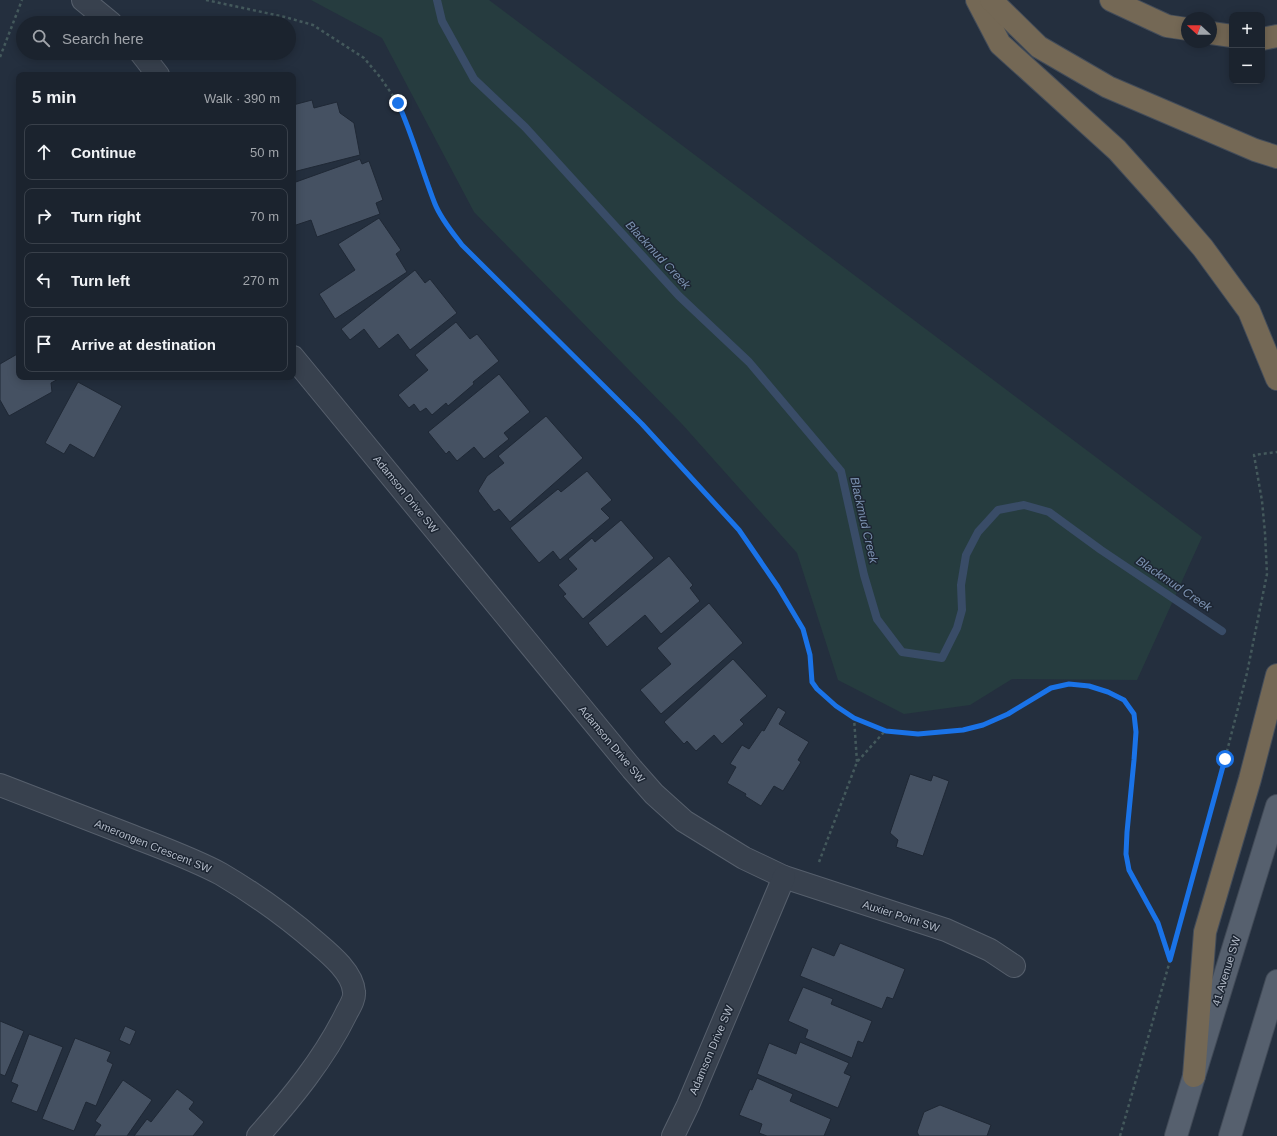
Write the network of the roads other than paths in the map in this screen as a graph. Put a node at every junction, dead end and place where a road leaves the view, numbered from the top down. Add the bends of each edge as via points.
1 (83, 0) edge
2 (977, 0) edge
3 (991, 0) edge
4 (1111, 0) edge
5 (102, 16) edge
6 (1181, 28) edge
7 (1217, 33) edge
8 (1229, 35) edge
9 (1277, 36) edge
10 (1265, 39) edge
11 (146, 60) edge
12 (156, 72) edge
13 (1277, 157) edge
14 (296, 361) edge
15 (1277, 379) edge
16 (1277, 675) edge
17 (0, 785) edge
18 (1277, 806) edge
19 (784, 878) junction
20 (1014, 966) dead end
21 (1277, 981) edge
22 (1194, 1076) junction
23 (258, 1136) edge
24 (673, 1136) edge
25 (1176, 1136) edge
26 (1230, 1136) edge

1 - 5 street
2 - 15 highway via 1000,44 1117,150 1203,248 1249,310
3 - 13 highway via 1039,47 1108,87
4 - 6 highway via 1167,26
7 - 8 highway
9 - 10 highway
11 - 12 street
14 - 19 street, Adamson Drive SW via 654,794 684,821 712,840
16 - 22 highway via 1250,779 1205,932
17 - 23 street, Amerongen Crescent SW via 176,853 220,874 263,901 300,929 334,958 349,977 354,992 339,1029 281,1110
18 - 22 main road, 41 Avenue SW
19 - 20 street, Auxier Point SW via 946,930 990,950
19 - 24 street, Adamson Drive SW
21 - 26 main road
22 - 25 main road, 41 Avenue SW

